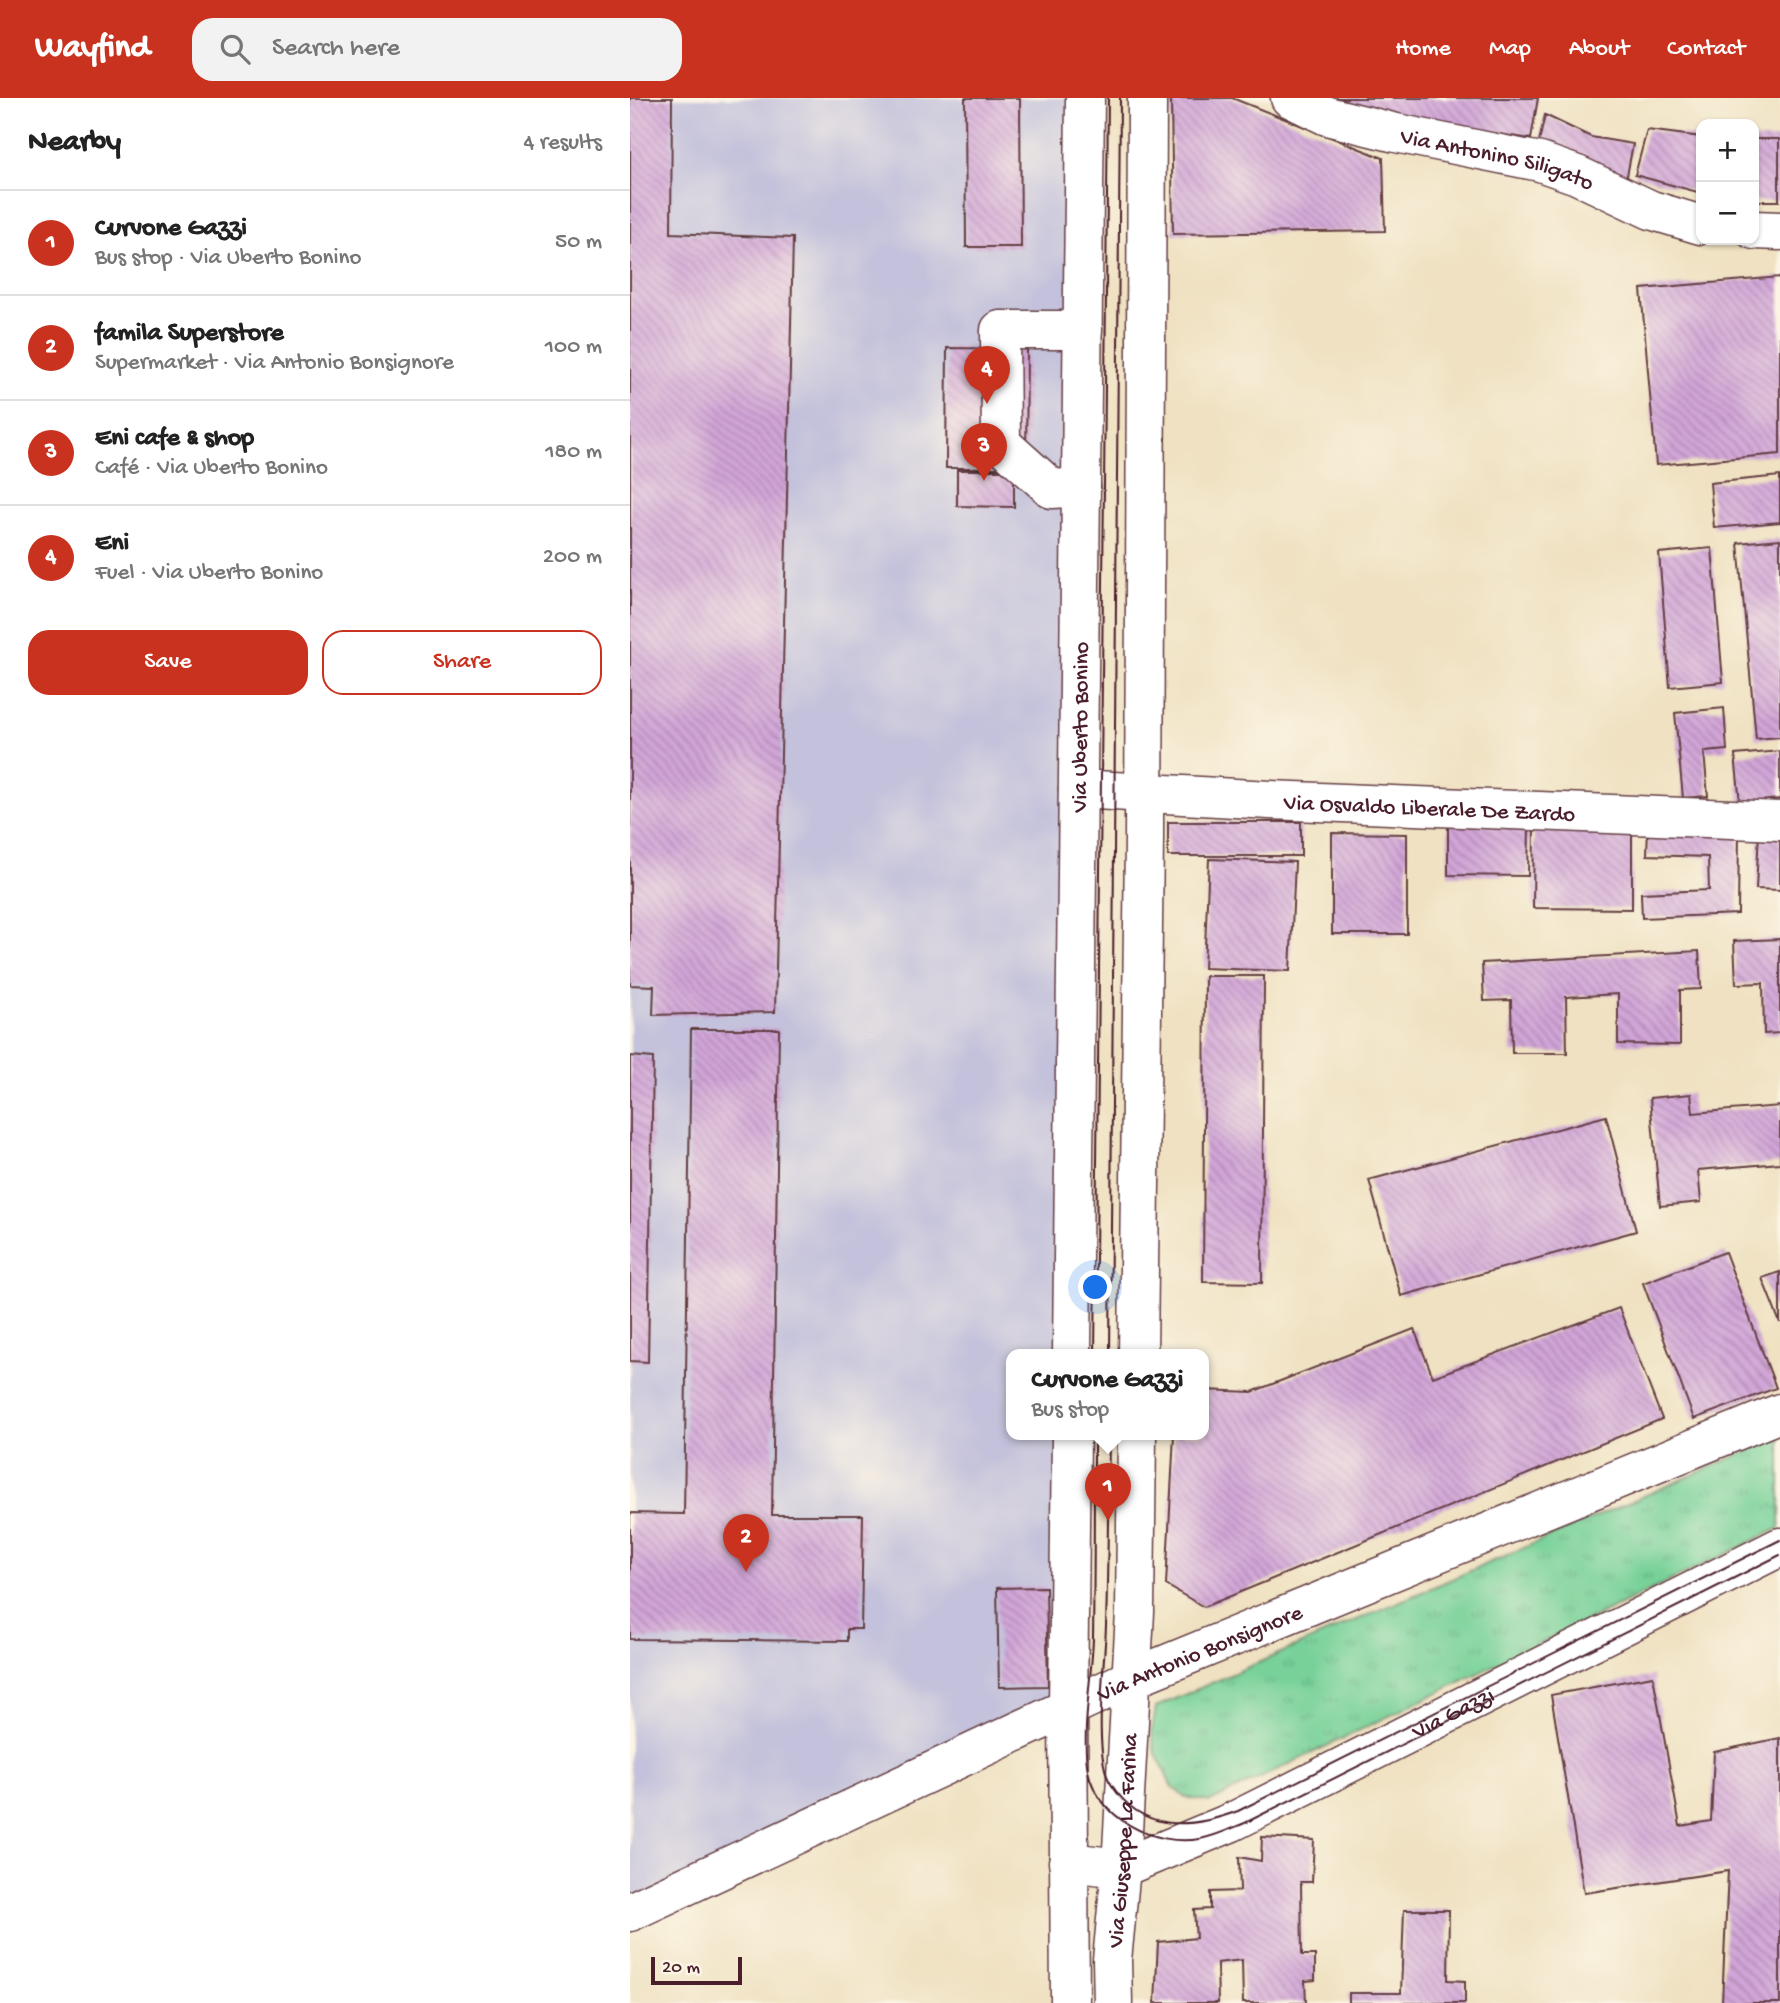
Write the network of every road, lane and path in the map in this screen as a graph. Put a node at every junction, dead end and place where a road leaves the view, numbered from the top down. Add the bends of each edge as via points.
1 (1085, 98) edge
2 (1147, 98) edge
3 (1290, 98) edge
4 (1696, 224) edge
5 (1759, 230) edge
6 (1780, 232) edge
7 (1083, 330) junction
8 (1081, 487) junction
9 (1078, 789) junction
10 (1144, 792) junction
11 (1780, 821) edge
12 (1072, 1349) edge
13 (1138, 1349) edge
14 (1780, 1413) edge
15 (1071, 1440) edge
16 (1137, 1440) edge
17 (1780, 1547) edge
18 (1130, 1679) junction
19 (1068, 1707) junction
20 (1068, 1863) junction
21 (1121, 1868) junction
22 (630, 1912) edge
23 (1070, 2003) edge
24 (1113, 2003) edge

1 - 7 main road, Via Uberto Bonino
2 - 10 main road
3 - 4 main road, Via Antonino Siligato via 1327,116 1540,162 1651,210
5 - 6 main road
7 - 8 main road, Via Uberto Bonino
7 - 8 main road via 1000,330 1001,443 1052,489
8 - 9 main road, Via Uberto Bonino
9 - 10 main road, Via Osvaldo Liberale De Zardo
9 - 12 main road, Via Uberto Bonino
10 - 11 main road, Via Osvaldo Liberale De Zardo
10 - 13 main road
14 - 18 main road, Via Antonio Bonsignore
15 - 19 main road
16 - 18 main road
17 - 21 main road, Via Gazzi via 1232,1822
18 - 19 main road, Via Antonio Bonsignore
18 - 21 main road, Via Giuseppe La Farina
19 - 20 main road, Via Giuseppe La Farina
19 - 22 main road, Via Antonio Bonsignore
20 - 21 main road
20 - 23 main road, Via Giuseppe La Farina
21 - 24 main road, Via Giuseppe La Farina via 1112,1960

